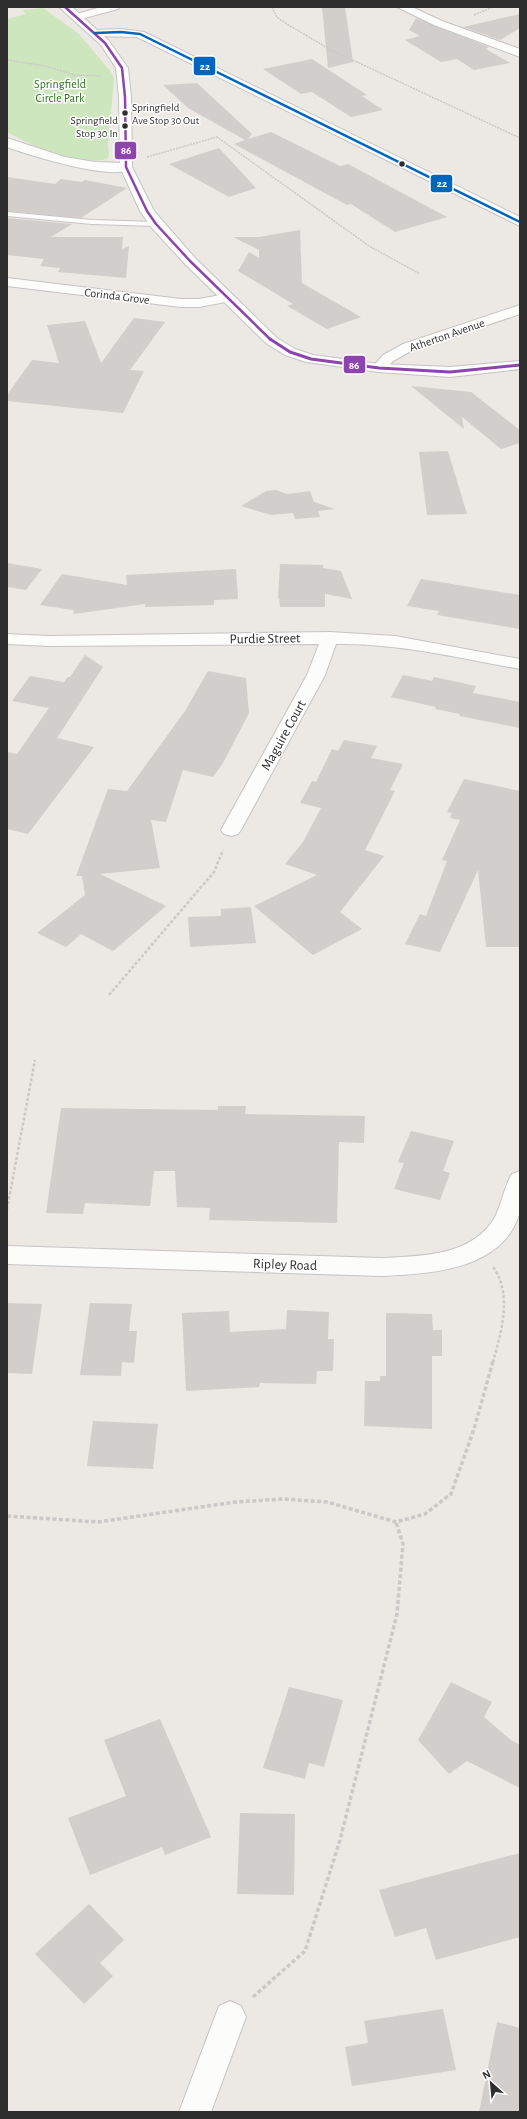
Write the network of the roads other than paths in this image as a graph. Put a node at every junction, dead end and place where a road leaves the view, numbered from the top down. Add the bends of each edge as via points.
1 (65, 7) edge
2 (114, 7) edge
3 (403, 7) edge
4 (77, 17) junction
5 (95, 33) junction
6 (520, 53) edge
7 (7, 142) edge
8 (126, 164) junction
9 (7, 214) edge
10 (520, 222) edge
11 (156, 224) junction
12 (7, 282) edge
13 (226, 298) junction
14 (520, 309) edge
15 (520, 365) edge
16 (379, 368) junction
17 (330, 637) junction
18 (7, 639) edge
19 (520, 664) edge
20 (231, 830) road end
21 (520, 1180) edge
22 (7, 1255) edge
23 (230, 2017) road end
24 (195, 2112) edge

1 - 4 street
2 - 4 street
3 - 6 street via 438,23
4 - 5 street
5 - 8 street via 119,61 124,76
5 - 10 street via 140,34
7 - 8 street via 64,162 96,167
8 - 11 street
9 - 11 lane via 92,222
11 - 13 street
12 - 13 street, Corinda Grove via 181,304
13 - 16 street via 272,341 290,352 335,363
14 - 16 street, Atherton Avenue via 408,347 388,358
15 - 16 street via 450,372
17 - 18 street, Purdie Street via 49,641
17 - 19 street, Purdie Street via 395,641
17 - 20 street, Maguire Court via 316,675
21 - 22 street, Ripley Road via 502,1227 493,1237 479,1247 451,1260 414,1266
23 - 24 street

